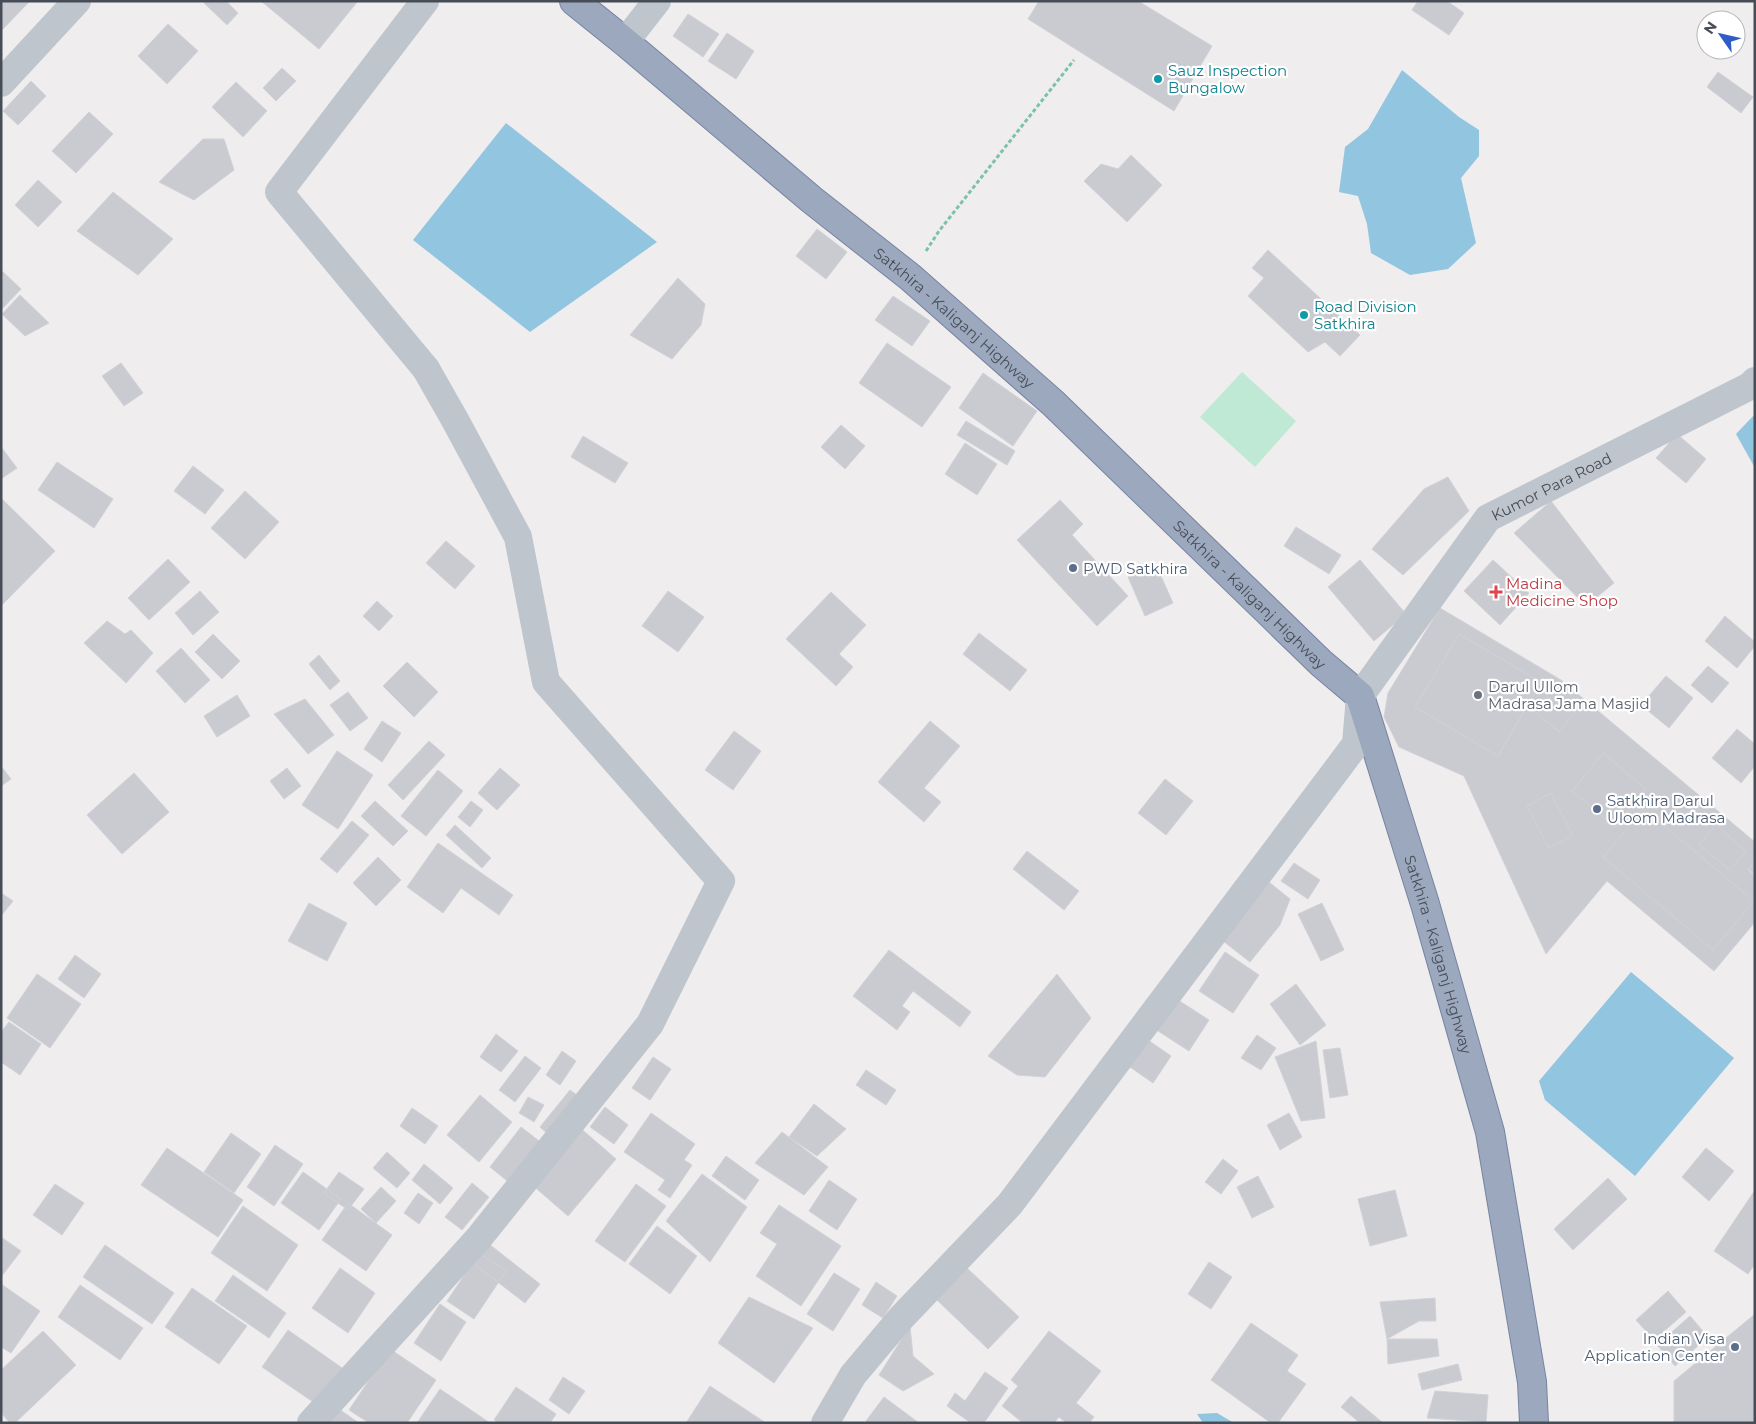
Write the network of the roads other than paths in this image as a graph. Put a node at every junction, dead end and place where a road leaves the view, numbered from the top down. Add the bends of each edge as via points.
1 (77, 1) edge
2 (425, 1) edge
3 (574, 1) edge
4 (657, 1) edge
5 (625, 42) junction
6 (1, 83) edge
7 (1755, 381) edge
8 (1360, 696) junction
9 (311, 1423) edge
10 (825, 1423) edge
11 (1534, 1423) edge

1 - 6 street
2 - 9 street via 280,192 426,369 455,420 518,537 546,682 721,881 650,1024 478,1239
3 - 5 highway, Satkhira - Kaliganj Highway
4 - 5 street
5 - 8 highway, Satkhira - Kaliganj Highway via 812,200 910,277 1053,403 1321,663
7 - 8 street, Kumor Para Road via 1488,518
8 - 10 street via 1356,744 1010,1204 901,1318 853,1376
8 - 11 highway, Satkhira - Kaliganj Highway via 1425,904 1490,1132 1532,1382

